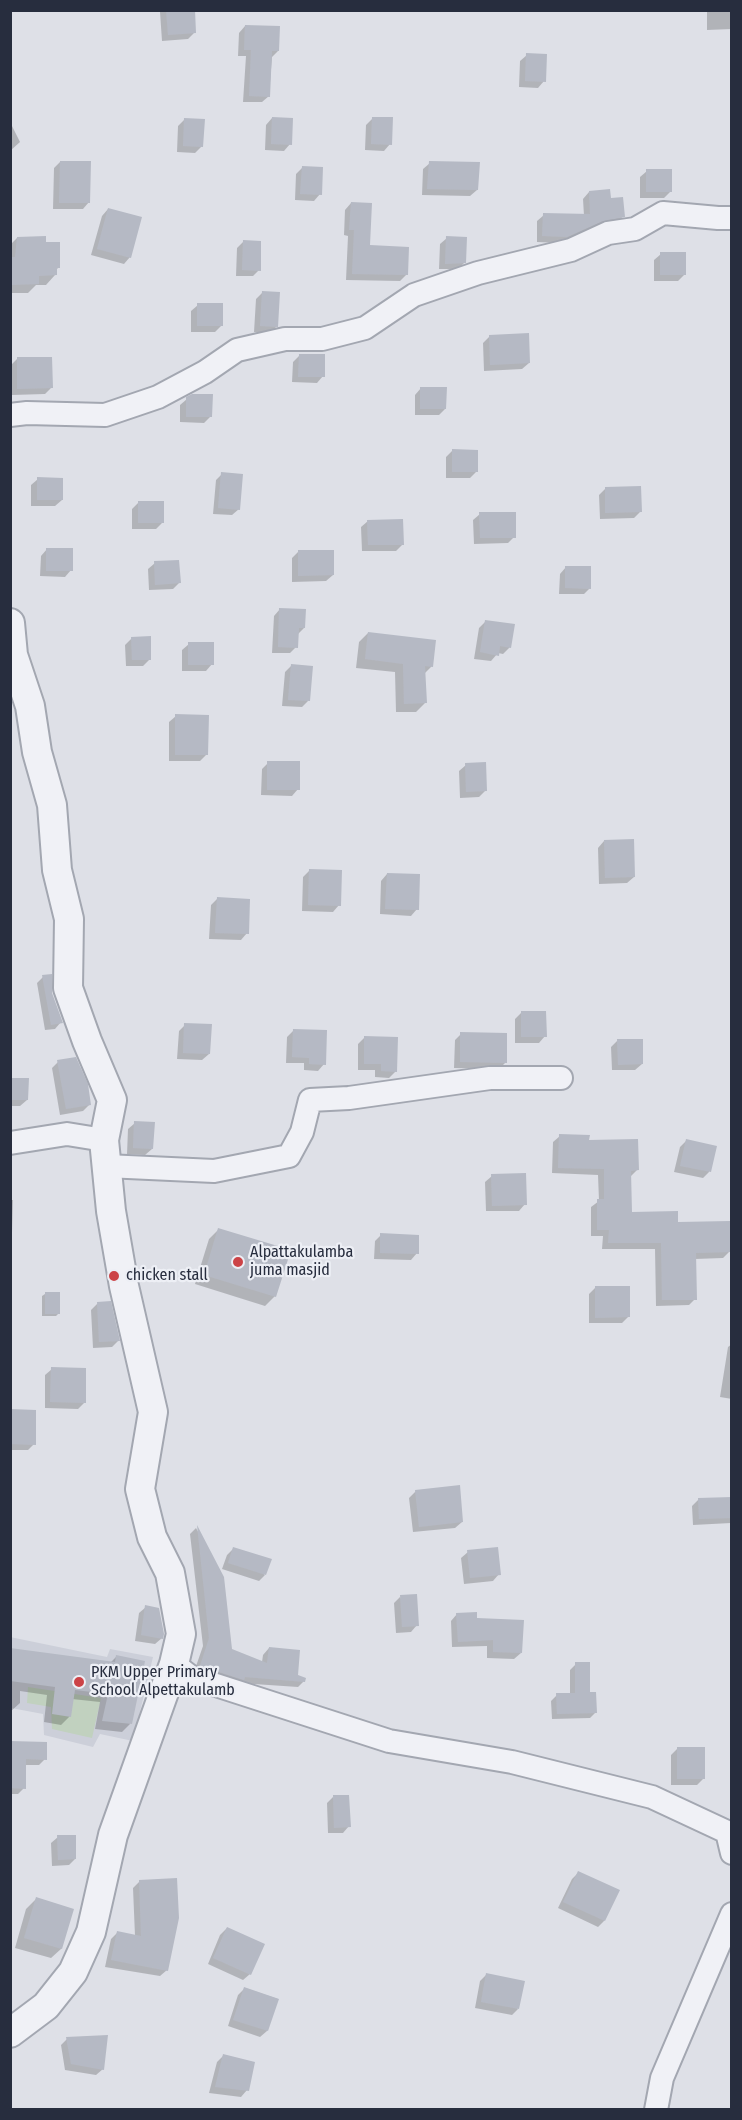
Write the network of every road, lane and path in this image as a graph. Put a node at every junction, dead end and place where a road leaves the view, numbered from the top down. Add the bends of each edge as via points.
1 (732, 218) edge
2 (10, 415) edge
3 (10, 622) edge
4 (561, 1078) dead end
5 (10, 1143) edge
6 (105, 1153) junction
7 (174, 1664) junction
8 (732, 1853) edge
9 (732, 1914) edge
10 (10, 2033) edge
11 (657, 2109) edge

1 - 2 street via 663,213 635,229 608,233 571,250 478,273 414,295 365,328 322,339 285,339 237,350 158,397 105,415
3 - 6 street via 13,655 30,706 37,752 52,805 57,870 69,919 68,988 112,1101
4 - 6 street via 490,1078 310,1100 302,1132 289,1156 214,1171
5 - 6 street via 67,1134
6 - 7 street via 124,1286 153,1412 140,1489 152,1537 172,1583 181,1634
7 - 8 street via 190,1677 389,1741 512,1762 652,1797 727,1832
7 - 10 street via 113,1835 91,1932 73,1972 46,2006
9 - 11 street via 662,2078

